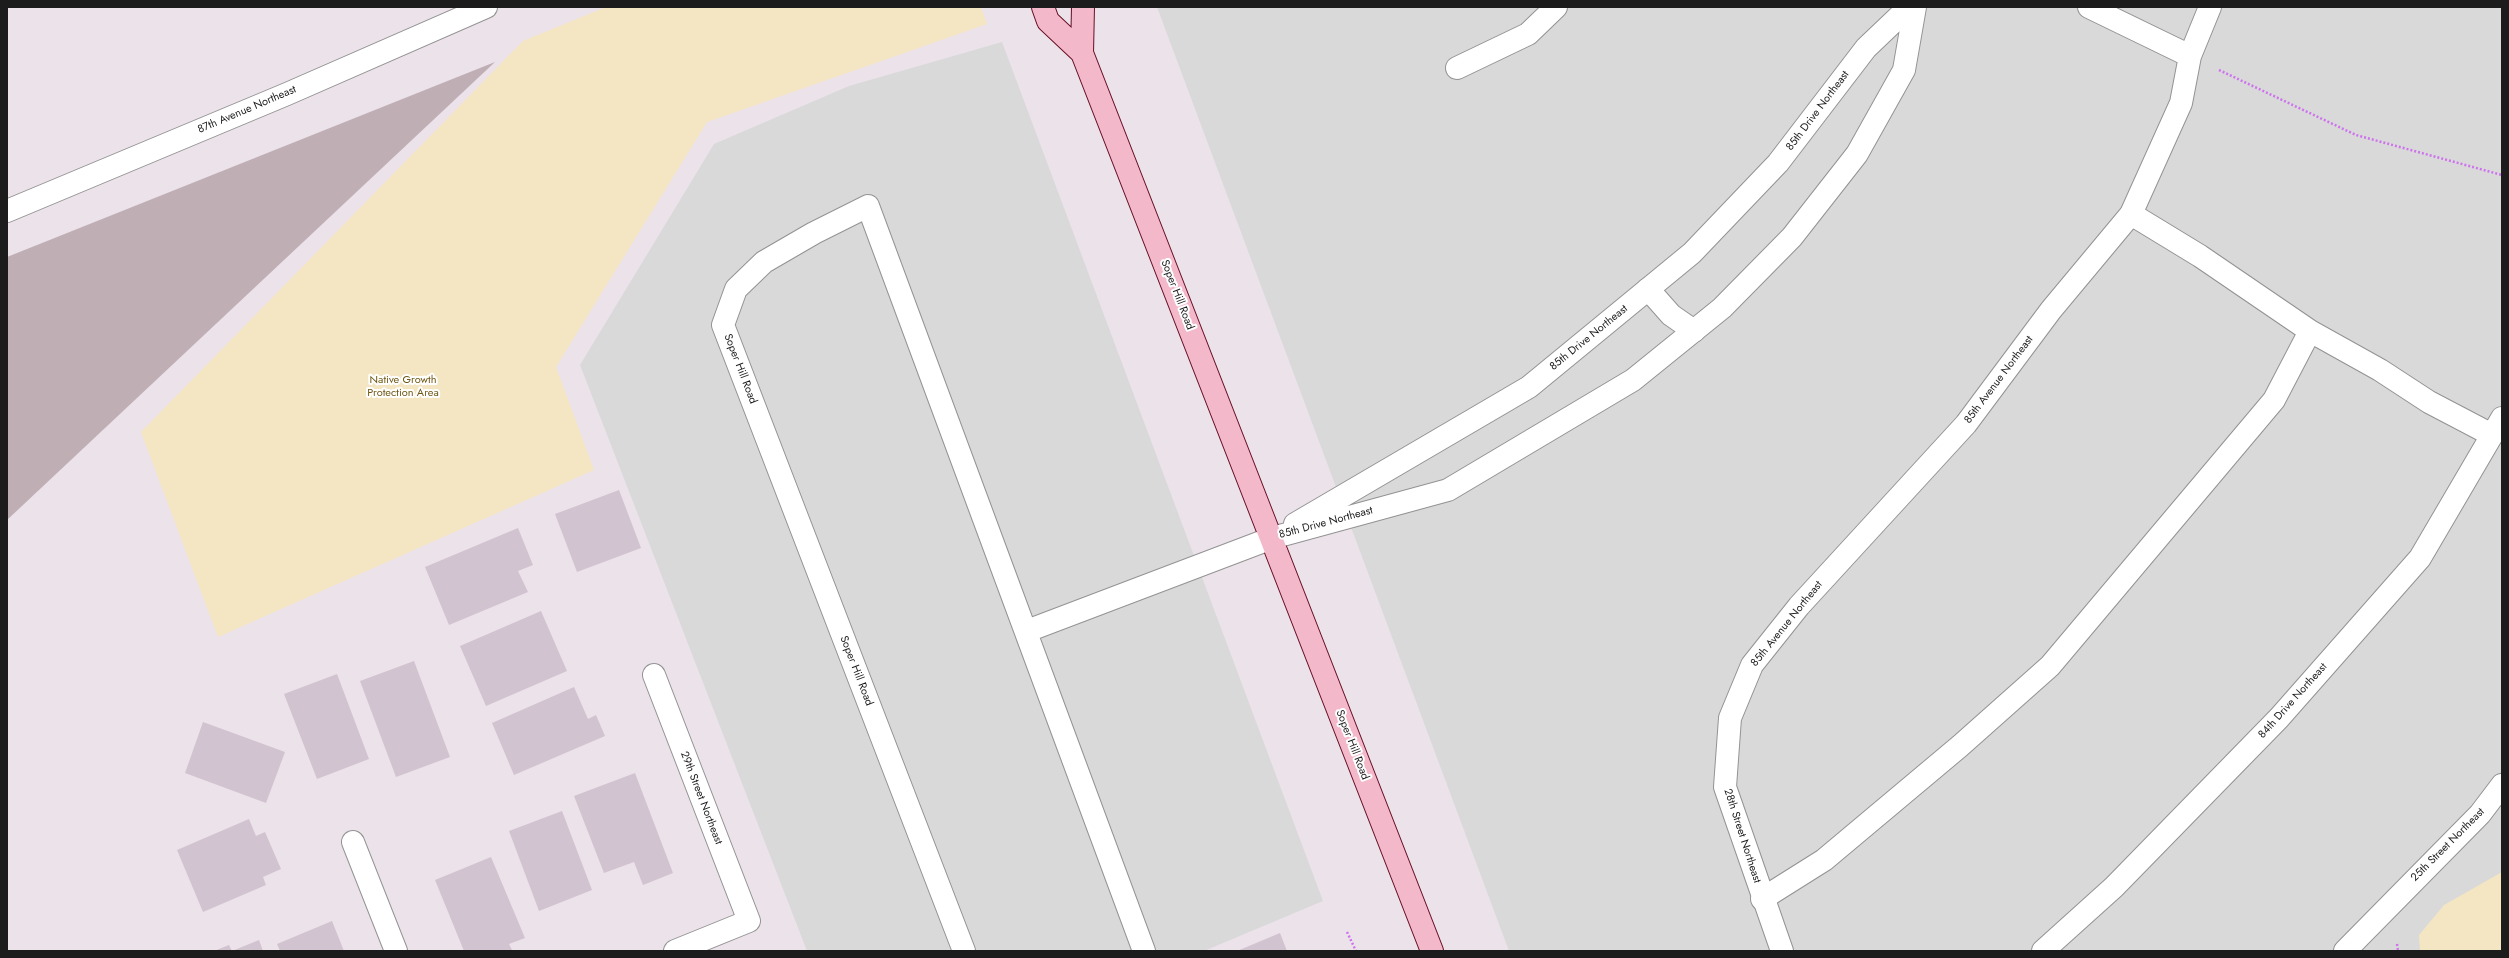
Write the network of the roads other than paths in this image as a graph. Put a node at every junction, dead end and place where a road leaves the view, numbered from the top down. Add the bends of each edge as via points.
1 (486, 7) edge
2 (1043, 7) edge
3 (1082, 7) edge
4 (1556, 7) edge
5 (1909, 7) edge
6 (1915, 7) edge
7 (2089, 7) edge
8 (2210, 7) edge
9 (1082, 53) junction
10 (2190, 56) junction
11 (1457, 68) dead end
12 (7, 211) edge
13 (2131, 214) junction
14 (1648, 289) junction
15 (1694, 331) junction
16 (2310, 331) junction
17 (2497, 427) edge
18 (1272, 538) junction
19 (1027, 631) junction
20 (654, 675) dead end
21 (1730, 718) joint
22 (2502, 785) edge
23 (353, 842) dead end
24 (1762, 899) junction
25 (396, 951) edge
26 (675, 951) edge
27 (964, 951) edge
28 (1144, 951) edge
29 (1432, 951) edge
30 (1782, 951) edge
31 (2043, 951) edge
32 (2345, 951) edge

1 - 12 street, 87th Avenue Northeast via 287,94
2 - 9 street via 1048,21
3 - 9 street
4 - 11 street via 1528,34
5 - 14 street, 85th Drive Northeast via 1866,48 1778,163 1692,253
6 - 15 street, 85th Drive Northeast via 1904,70 1858,154 1792,237 1722,308
7 - 10 street
8 - 10 street, 85th Avenue Northeast
9 - 18 street, Soper Hill Road
10 - 13 street, 85th Avenue Northeast via 2181,103
13 - 16 street via 2200,256
13 - 21 street, 85th Avenue Northeast via 2051,310 1966,424 1799,606 1752,665
14 - 15 street via 1671,315
14 - 18 street, 85th Drive Northeast via 1528,387
15 - 18 street, 85th Drive Northeast via 1633,380 1448,490
16 - 17 street via 2380,370 2429,402
16 - 24 street via 2274,400 2050,666 1960,746 1824,860
17 - 31 street, 84th Drive Northeast via 2415,564 2279,718 2114,887
18 - 19 street
18 - 29 street, Soper Hill Road
19 - 27 street, Soper Hill Road via 868,206 764,262 736,289 724,325
19 - 28 street, Soper Hill Road
20 - 26 street, 29th Street Northeast via 749,921
21 - 24 street, 28th Street Northeast via 1725,787
22 - 32 street, 25th Street Northeast via 2480,814
23 - 25 street
24 - 30 street, 28th Street Northeast

